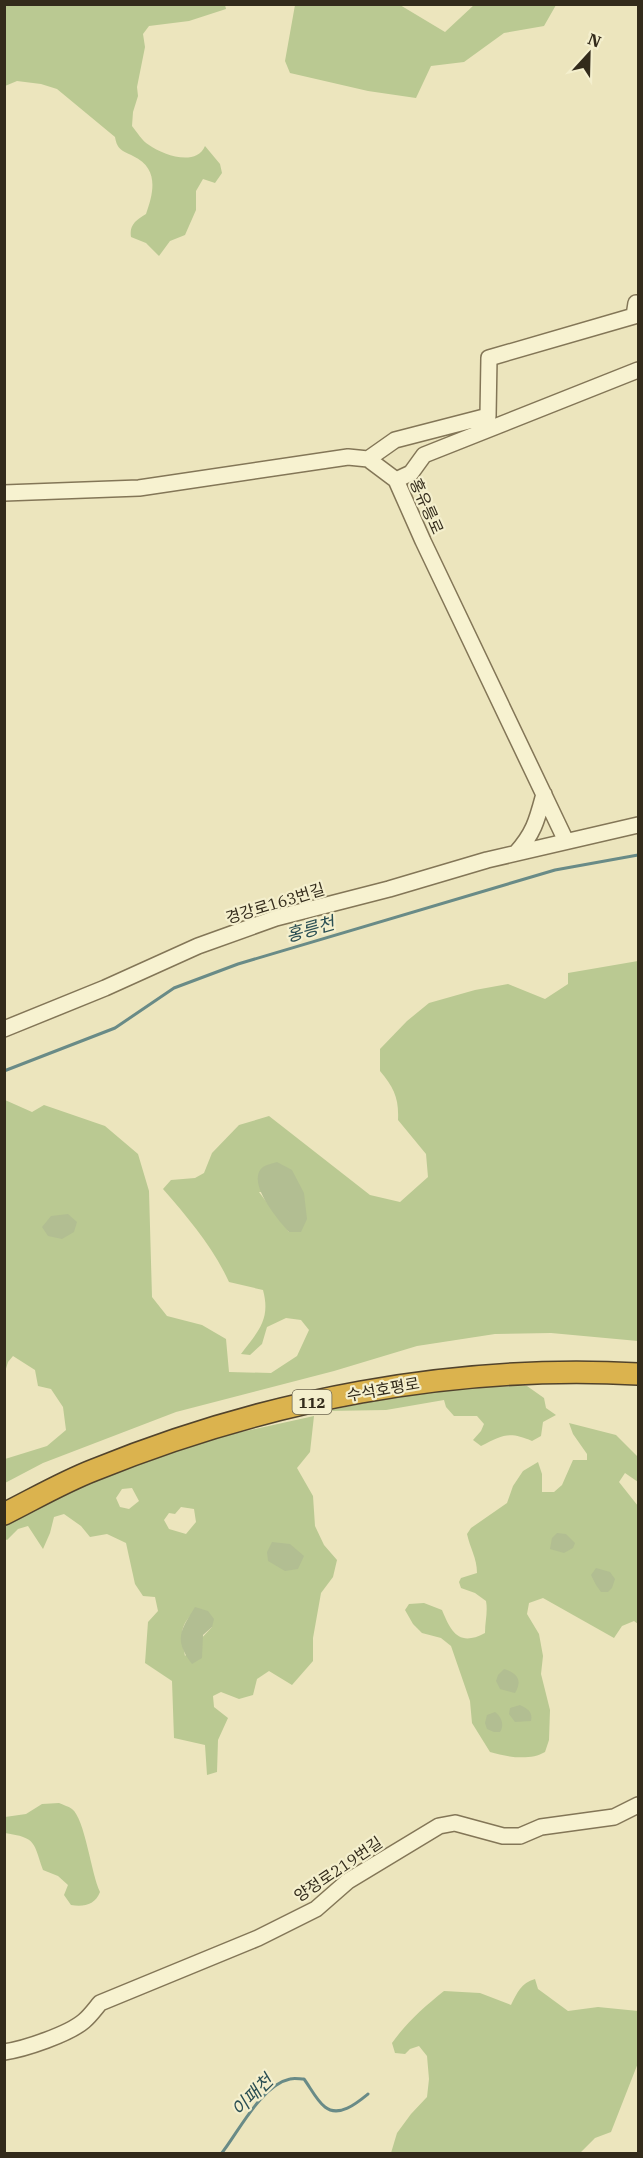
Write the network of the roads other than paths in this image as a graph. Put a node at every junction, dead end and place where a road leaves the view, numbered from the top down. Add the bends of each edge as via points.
1 (636, 303) dead end
2 (639, 370) edge
3 (368, 459) junction
4 (396, 480) junction
5 (4, 493) edge
6 (544, 794) junction
7 (639, 825) edge
8 (566, 841) junction
9 (515, 853) junction
10 (4, 1029) edge
11 (639, 1361) edge
12 (639, 1374) edge
13 (4, 1498) edge
14 (4, 1514) edge
15 (639, 1805) edge
16 (4, 2052) edge

1 - 3 street via 633,316 489,358 489,416 395,440
2 - 4 street via 424,455 411,473
3 - 4 street, 홍유릉로
3 - 5 street via 348,457 139,488
4 - 6 street, 홍유릉로
6 - 8 street, 홍유릉로
6 - 9 street via 536,825
7 - 8 street
8 - 9 street, 경강로163번길
9 - 10 street, 경강로163번길 via 276,918 198,946
11 - 13 highway, 수석호평로 / 112 via 468,1364 366,1377 194,1420 106,1452
12 - 14 highway, 수석호평로 / 112 via 502,1374 402,1384 303,1404 207,1430 93,1470
15 - 16 street, 양정로219번길 via 614,1817 541,1827 520,1836 503,1836 455,1822 439,1826 348,1881 316,1909 258,1938 100,2003 73,2028

